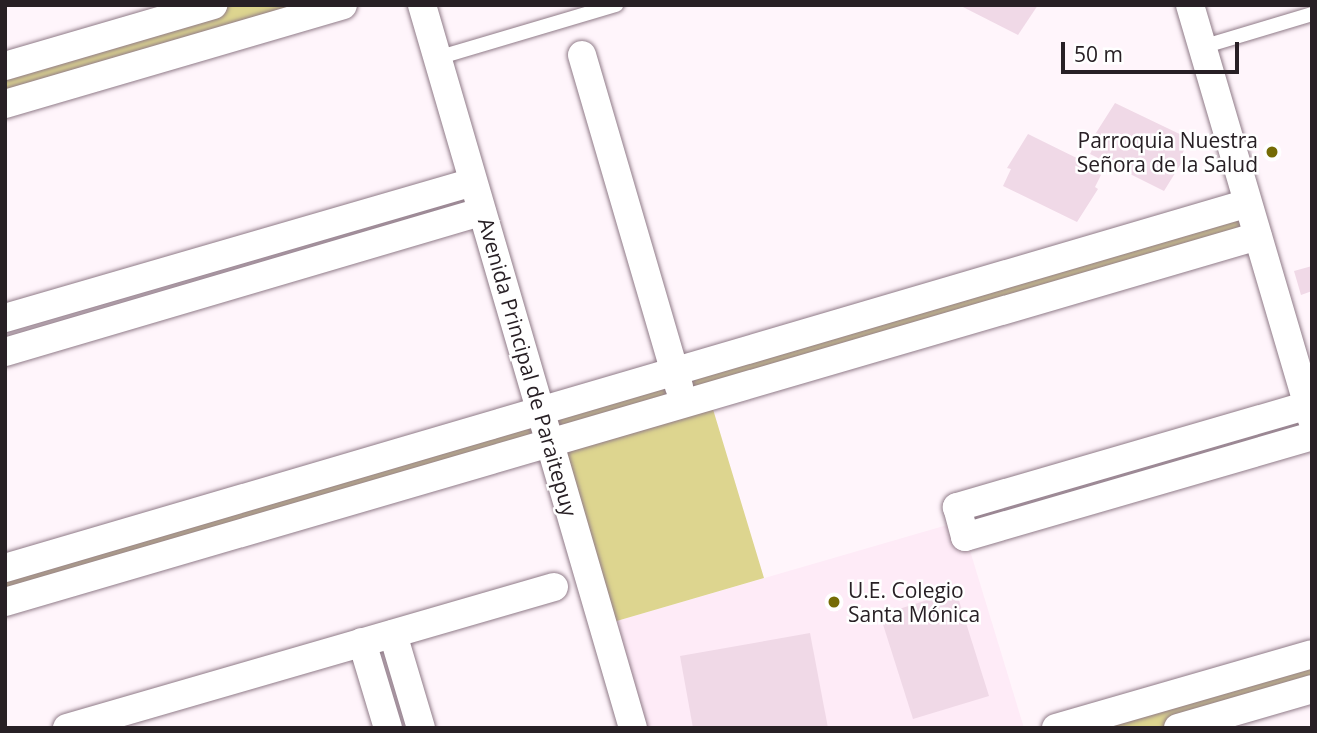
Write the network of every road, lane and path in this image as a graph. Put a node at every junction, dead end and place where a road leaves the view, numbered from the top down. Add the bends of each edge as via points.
1 (212, 5) edge
2 (343, 5) edge
3 (422, 5) edge
4 (616, 5) edge
5 (1190, 5) edge
6 (595, 8) edge
7 (1312, 14) edge
8 (69, 47) junction
9 (1202, 47) junction
10 (582, 55) dead end
11 (437, 58) junction
12 (5, 66) edge
13 (81, 82) junction
14 (5, 104) edge
15 (473, 182) junction
16 (1248, 203) junction
17 (482, 212) junction
18 (1258, 236) junction
19 (143, 278) junction
20 (898, 306) junction
21 (153, 309) junction
22 (5, 318) edge
23 (908, 338) junction
24 (5, 352) edge
25 (675, 372) junction
26 (684, 404) junction
27 (1310, 409) edge
28 (541, 411) junction
29 (1312, 436) edge
30 (550, 443) junction
31 (196, 512) junction
32 (206, 543) junction
33 (5, 568) edge
34 (554, 587) dead end
35 (5, 602) edge
36 (393, 634) junction
37 (362, 642) junction
38 (1312, 654) edge
39 (1312, 689) edge
40 (131, 719) edge
41 (99, 723) edge
42 (68, 728) edge
43 (388, 728) edge
44 (421, 728) edge
45 (634, 728) edge
46 (1056, 728) edge
47 (1178, 728) edge

1 - 8 street
2 - 13 street
3 - 11 street, Avenida Principal de Paraitepuy
4 - 6 lane
5 - 9 street
6 - 11 lane
7 - 9 lane
8 - 12 street
8 - 13 street
9 - 16 street
10 - 25 street
11 - 15 street, Avenida Principal de Paraitepuy
13 - 14 street
15 - 17 street, Avenida Principal de Paraitepuy
15 - 19 street
16 - 18 street
16 - 20 street
17 - 21 street
17 - 28 street, Avenida Principal de Paraitepuy
18 - 23 street
18 - 27 street
19 - 21 street
19 - 22 street
20 - 23 street
20 - 25 street
21 - 24 street
23 - 26 street
25 - 26 street
25 - 28 street
26 - 30 street
27 - 29 street via 957,507 965,537
28 - 30 street, Avenida Principal de Paraitepuy
28 - 31 street
30 - 32 street
30 - 45 street, Avenida Principal de Paraitepuy
31 - 32 street
31 - 33 street
32 - 35 street
34 - 36 street
36 - 37 street
36 - 44 street
37 - 40 street
37 - 43 street
38 - 46 street
39 - 47 street
40 - 41 street
41 - 42 street

